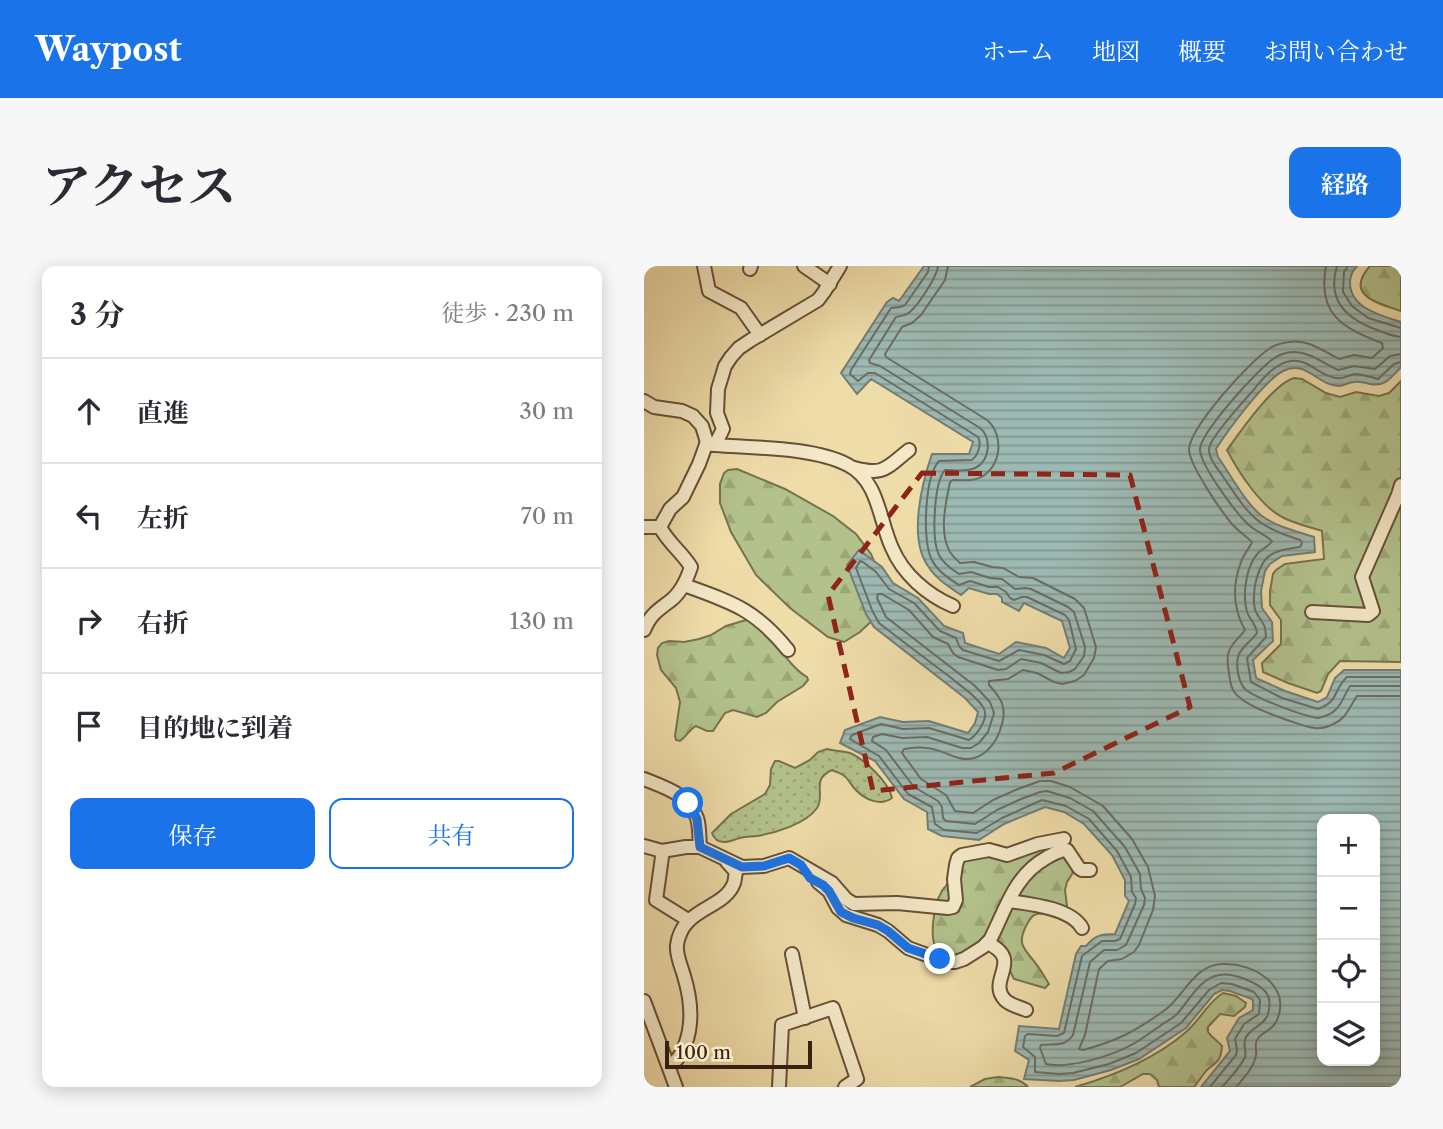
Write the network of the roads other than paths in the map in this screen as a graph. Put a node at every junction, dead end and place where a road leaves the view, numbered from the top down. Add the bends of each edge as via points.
1 (704, 266) edge
2 (804, 266) edge
3 (840, 266) edge
4 (830, 284) junction
5 (760, 335) junction
6 (644, 401) edge
7 (711, 445) junction
8 (909, 450) dead end
9 (854, 468) junction
10 (1401, 485) edge
11 (644, 527) edge
12 (660, 527) junction
13 (684, 585) junction
14 (953, 606) dead end
15 (1312, 612) dead end
16 (644, 630) edge
17 (788, 650) dead end
18 (644, 779) edge
19 (1063, 839) dead end
20 (644, 846) edge
21 (700, 847) junction
22 (661, 850) junction
23 (723, 858) junction
24 (801, 865) junction
25 (1090, 870) dead end
26 (650, 899) edge
27 (1009, 901) junction
28 (688, 920) junction
29 (1082, 928) dead end
30 (988, 943) junction
31 (792, 954) dead end
32 (644, 1001) edge
33 (1026, 1010) dead end
34 (805, 1017) junction
35 (670, 1066) junction
36 (863, 1083) edge
37 (677, 1087) edge
38 (779, 1087) edge
39 (845, 1087) edge

1 - 5 street via 709,291 741,308
2 - 4 street
3 - 4 street
4 - 5 street via 818,300
5 - 7 street via 739,348 725,366 717,413 723,429
6 - 7 street via 693,416
7 - 9 street via 791,450
7 - 12 street via 683,497
8 - 9 street via 884,470
9 - 14 street via 873,491 898,561 935,598
10 - 15 street via 1363,577 1373,611 1368,615
11 - 12 street
12 - 13 street via 691,567
13 - 16 street via 649,618
13 - 17 street via 744,609 772,630
18 - 21 street via 673,790 688,803 697,819
19 - 24 street via 1007,855 989,850 962,855 954,879 955,904 948,908 854,904 832,883
20 - 22 street
21 - 22 street
21 - 23 street
22 - 26 street
23 - 24 street via 742,867 789,858
23 - 28 street via 736,873 734,884 718,901
24 - 30 street via 829,891 841,912 878,925 908,948 955,962
25 - 27 street via 1082,870 1067,849 1061,850 1030,868
26 - 28 street
27 - 29 street via 1063,913
27 - 30 street
28 - 35 street via 677,948 690,1001 690,1032
30 - 33 street via 1005,960 1000,976 1003,997
31 - 34 street
32 - 35 street
34 - 36 street via 833,1008
34 - 38 street via 782,1025
35 - 37 street
36 - 39 street

